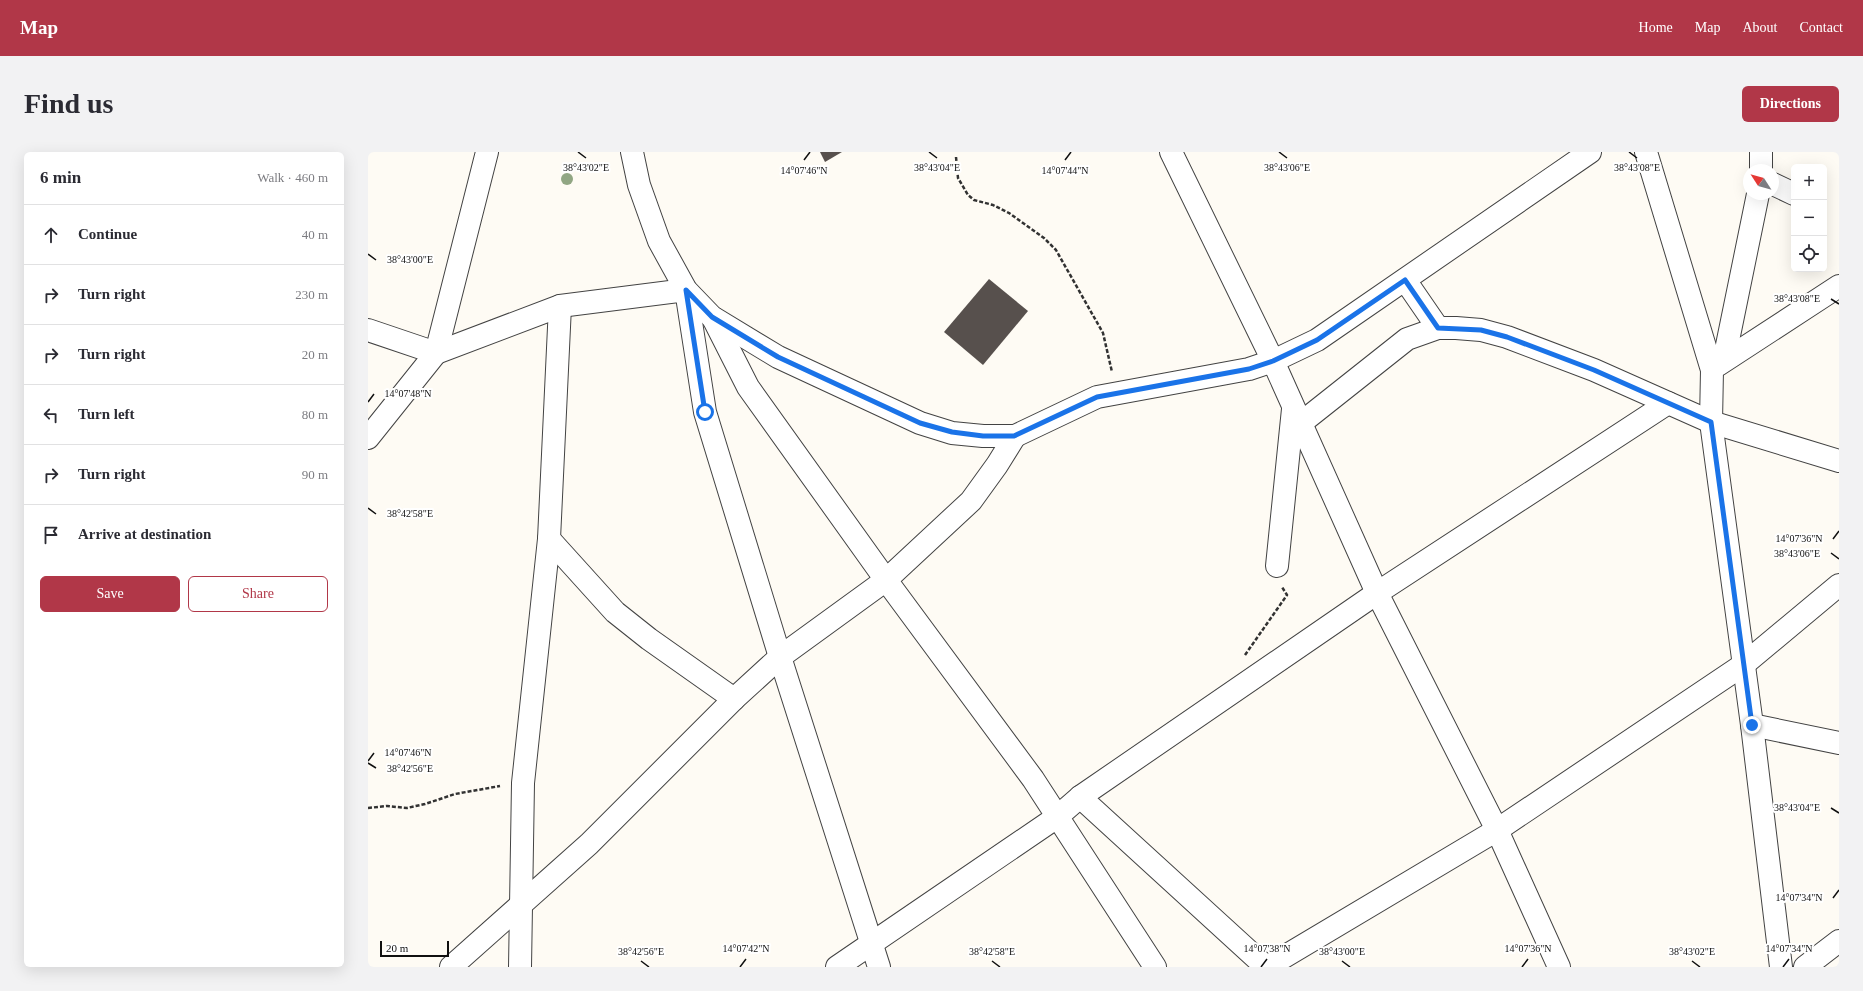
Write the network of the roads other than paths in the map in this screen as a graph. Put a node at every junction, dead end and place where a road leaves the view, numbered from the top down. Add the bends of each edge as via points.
1 (487, 152) edge
2 (632, 152) edge
3 (1171, 152) edge
4 (1590, 152) edge
5 (1646, 152) edge
6 (1761, 152) edge
7 (1761, 164) edge
8 (1779, 187) edge
9 (1791, 193) edge
10 (1757, 200) edge
11 (1405, 280) junction
12 (1839, 286) edge
13 (686, 290) junction
14 (560, 306) junction
15 (712, 317) junction
16 (1438, 328) junction
17 (368, 330) edge
18 (436, 353) junction
19 (1273, 361) junction
20 (1718, 365) junction
21 (1668, 403) junction
22 (1297, 415) junction
23 (1711, 422) junction
24 (1014, 436) junction
25 (368, 438) edge
26 (1839, 461) edge
27 (549, 539) junction
28 (1277, 566) road end
29 (886, 580) junction
30 (1839, 585) edge
31 (1377, 593) junction
32 (780, 657) junction
33 (1743, 665) junction
34 (734, 699) junction
35 (1752, 725) junction
36 (1839, 743) edge
37 (1080, 797) junction
38 (1057, 817) junction
39 (1498, 830) junction
40 (520, 905) junction
41 (1839, 941) edge
42 (872, 942) junction
43 (451, 967) edge
44 (520, 967) edge
45 (836, 967) edge
46 (879, 967) edge
47 (1155, 967) edge
48 (1267, 967) edge
49 (1559, 967) edge
50 (1780, 967) edge
51 (1805, 967) edge

1 - 18 street
2 - 13 street via 659,241
3 - 19 street
4 - 11 street
5 - 20 street
6 - 7 street
8 - 9 street
10 - 20 street
11 - 16 street
11 - 19 street via 1317,340
12 - 20 street
13 - 14 street
13 - 15 street
13 - 32 street via 705,412
14 - 18 street
14 - 27 street
15 - 24 street via 778,357 920,423 952,432
15 - 29 street via 748,387
16 - 21 street via 1481,330 1507,337 1594,370
16 - 22 street via 1408,340
17 - 18 street
18 - 25 street
19 - 22 street
19 - 24 street via 1249,369 1097,397
20 - 23 street
21 - 23 street
21 - 31 street
22 - 28 street
22 - 31 street
23 - 26 street
23 - 33 street
24 - 29 street via 971,501
27 - 34 street via 614,612
27 - 40 street via 523,783
29 - 32 street
29 - 38 street via 1033,779
30 - 33 street
31 - 37 street
31 - 39 street
32 - 34 street
32 - 42 street
33 - 35 street
33 - 39 street
34 - 40 street via 590,844
35 - 36 street
35 - 50 street
37 - 38 street
37 - 48 street
38 - 42 street
38 - 47 street
39 - 48 street
39 - 49 street
40 - 43 street
40 - 44 street
41 - 51 street
42 - 45 street
42 - 46 street

